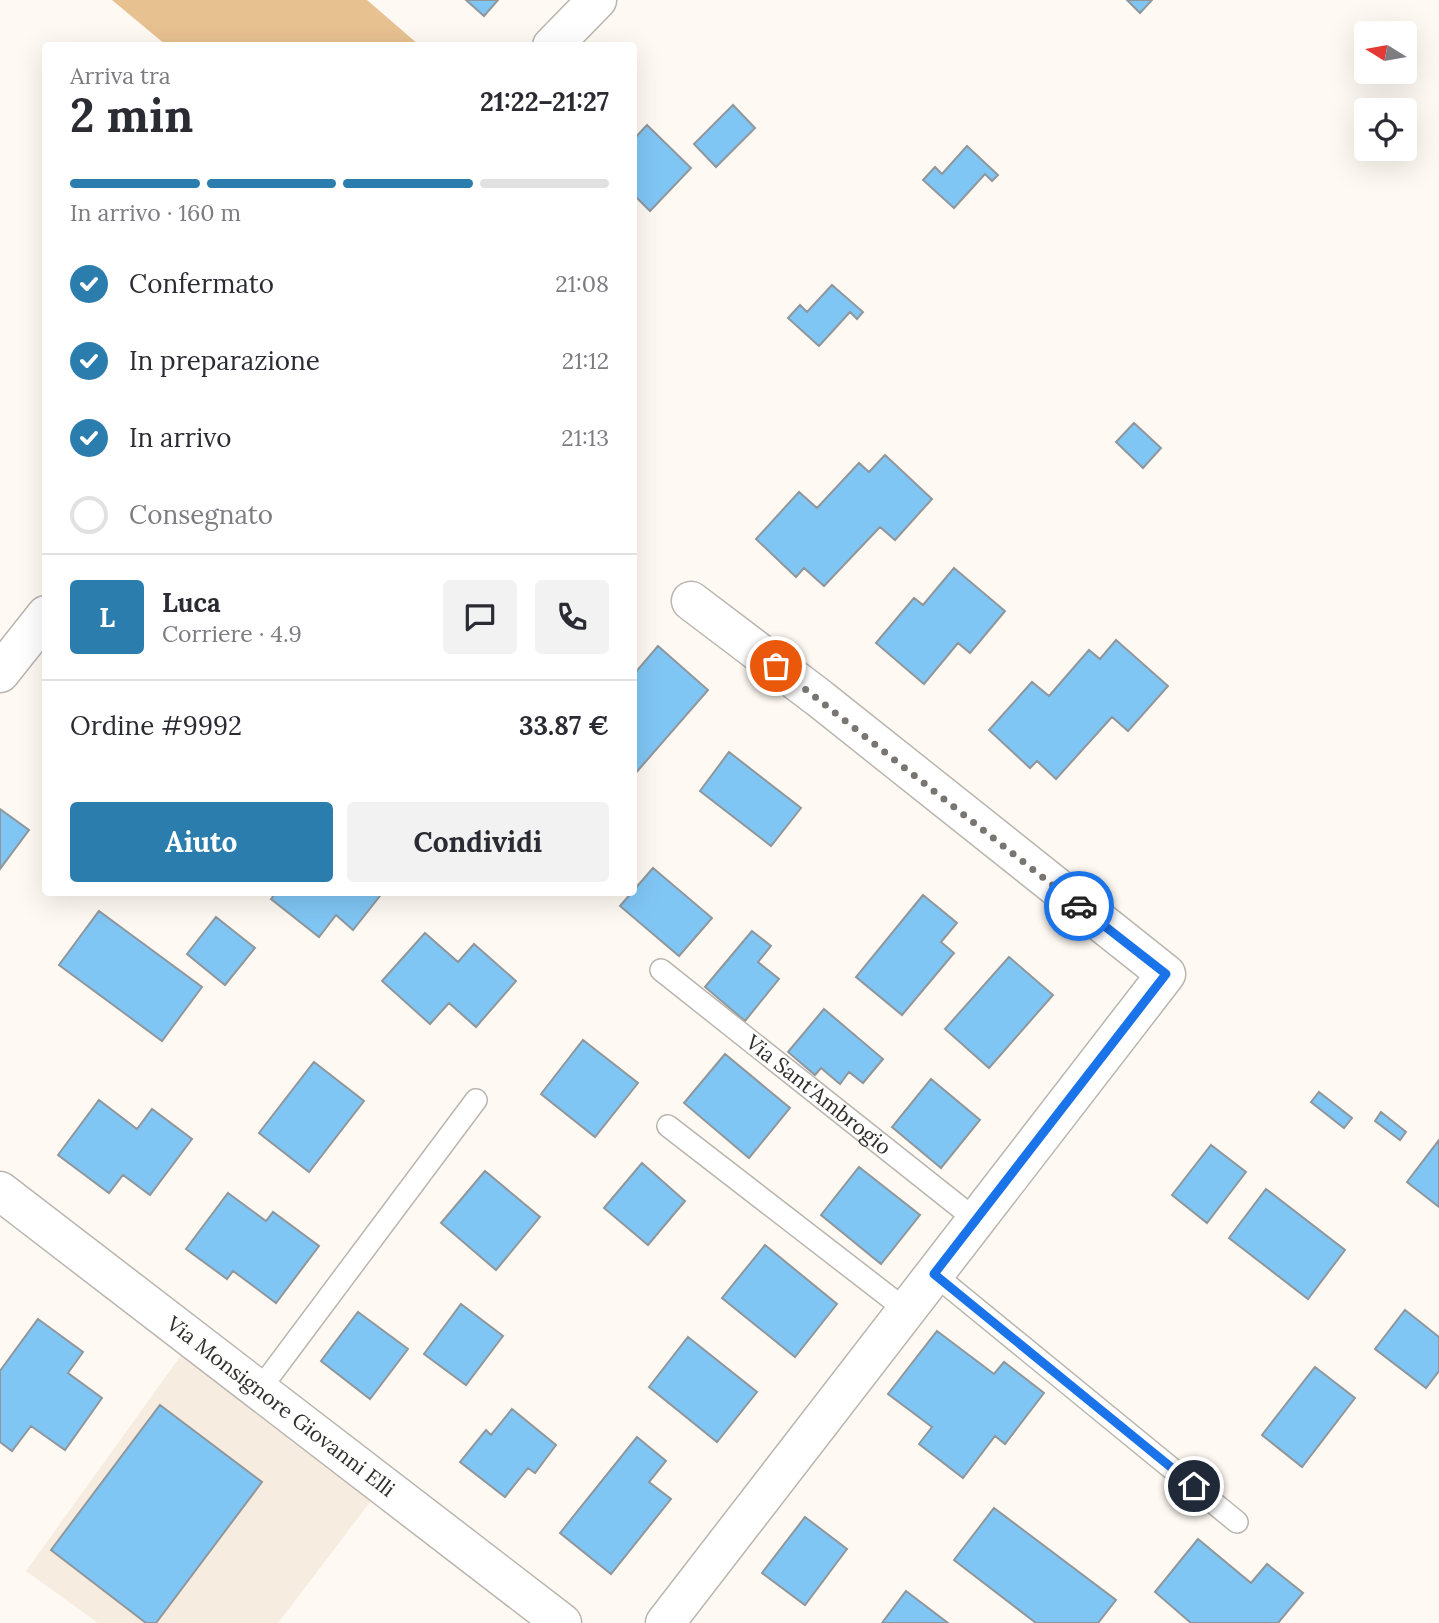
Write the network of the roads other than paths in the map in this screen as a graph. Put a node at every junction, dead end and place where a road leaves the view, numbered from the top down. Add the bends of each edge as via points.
1 (597, 0) edge
2 (556, 42) edge
3 (691, 601) dead end
4 (42, 620) edge
5 (0, 673) edge
6 (661, 970) dead end
7 (477, 1100) dead end
8 (668, 1126) dead end
9 (0, 1191) edge
10 (976, 1220) junction
11 (934, 1274) junction
12 (906, 1310) junction
13 (260, 1389) junction
14 (1237, 1522) dead end
15 (562, 1623) edge
16 (665, 1623) edge

1 - 2 street
3 - 10 street via 1166,974
4 - 5 street
6 - 10 lane, Via Sant'Ambrogio
7 - 13 lane
8 - 12 lane
9 - 13 street, Via Monsignore Giovanni Elli
10 - 11 street
11 - 12 street
11 - 14 lane
12 - 16 street
13 - 15 street, Via Monsignore Giovanni Elli

